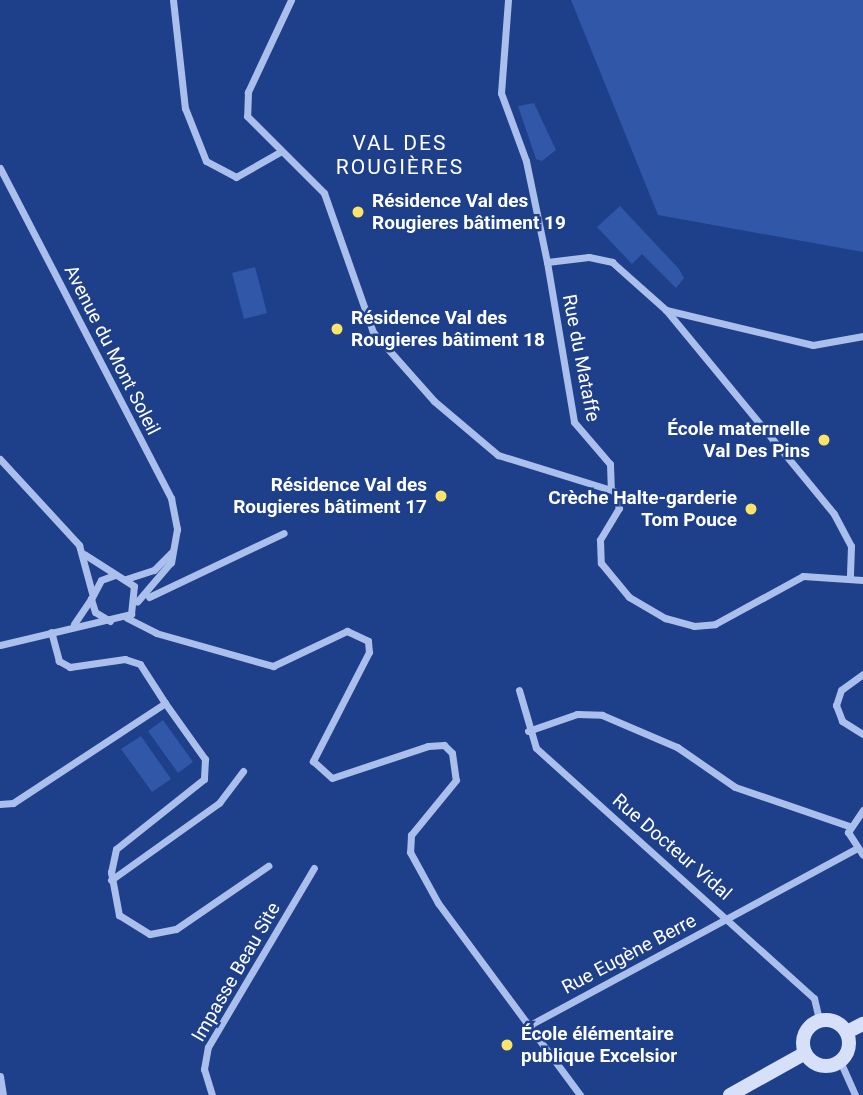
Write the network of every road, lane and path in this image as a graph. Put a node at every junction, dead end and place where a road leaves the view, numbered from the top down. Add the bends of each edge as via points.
1 (173, 0) edge
2 (291, 0) edge
3 (508, 0) edge
4 (280, 152) junction
5 (0, 168) edge
6 (547, 262) junction
7 (666, 310) junction
8 (863, 336) edge
9 (0, 459) edge
10 (611, 488) junction
11 (284, 533) dead end
12 (173, 552) junction
13 (84, 554) junction
14 (115, 575) junction
15 (850, 577) junction
16 (126, 579) junction
17 (863, 580) edge
18 (91, 596) junction
19 (137, 602) junction
20 (127, 618) junction
21 (113, 621) junction
22 (74, 624) junction
23 (51, 632) junction
24 (0, 645) edge
25 (863, 674) edge
26 (519, 690) dead end
27 (165, 703) junction
28 (528, 731) junction
29 (863, 734) edge
30 (243, 771) dead end
31 (0, 804) edge
32 (863, 810) edge
33 (849, 827) junction
34 (856, 849) junction
35 (863, 855) edge
36 (268, 866) dead end
37 (314, 868) dead end
38 (111, 880) junction
39 (729, 918) junction
40 (820, 1020) junction
41 (863, 1024) edge
42 (528, 1026) junction
43 (847, 1032) junction
44 (805, 1053) junction
45 (840, 1061) junction
46 (0, 1076) edge
47 (3, 1095) edge
48 (212, 1095) edge
49 (580, 1095) edge
50 (730, 1095) edge
51 (855, 1095) edge

1 - 4 street via 183,99 206,162 236,177
2 - 4 street via 246,104 251,126
3 - 6 street, Rue du Mataffe via 501,93 526,160
4 - 10 street via 324,193 370,326 434,401 498,455
5 - 12 street, Avenue du Mont Soleil via 171,498 177,529
6 - 7 street via 589,257 612,262
6 - 10 street, Rue du Mataffe via 575,422 610,464
7 - 8 street via 813,345
7 - 15 street via 834,514 851,546
9 - 13 street
10 - 15 street, Rue du Mataffe via 619,509 600,540 604,569 629,597 675,622 715,624 803,576
11 - 19 street
12 - 16 street via 154,570
12 - 19 street, Avenue du Mont Soleil via 162,579
13 - 14 street
13 - 18 street
14 - 16 street
14 - 18 street via 100,580
15 - 17 street
16 - 19 street
18 - 21 street via 100,617
18 - 22 street
19 - 20 street
20 - 21 street
20 - 42 street via 156,633 273,666 347,631 368,641 369,652 313,761 332,778 428,746 444,745 452,753 456,780 411,835 410,852 438,903
21 - 22 street
22 - 23 street
23 - 24 street
23 - 27 street via 59,661 70,667 125,659 140,664
25 - 29 street via 841,690 836,705 846,726
26 - 28 street, Rue Docteur Vidal
27 - 31 street via 13,803
27 - 38 street via 205,759 204,779 116,849
28 - 33 street via 577,714 602,715 677,747 735,787
28 - 39 street, Rue Docteur Vidal via 536,748
30 - 38 street via 219,803
32 - 33 street
33 - 34 street
34 - 35 street
34 - 39 street, Rue Eugène Berre
36 - 38 street via 176,929 150,934 120,915
37 - 48 street, Impasse Beau Site via 208,1047 204,1069
39 - 40 street, Rue Docteur Vidal via 814,998
39 - 42 street, Rue Eugène Berre
40 - 43 main road via 835,1021
40 - 44 main road via 803,1035
41 - 43 main road
42 - 49 street
43 - 45 main road via 849,1048
44 - 45 main road via 818,1065
44 - 50 main road
45 - 51 street
46 - 47 street

